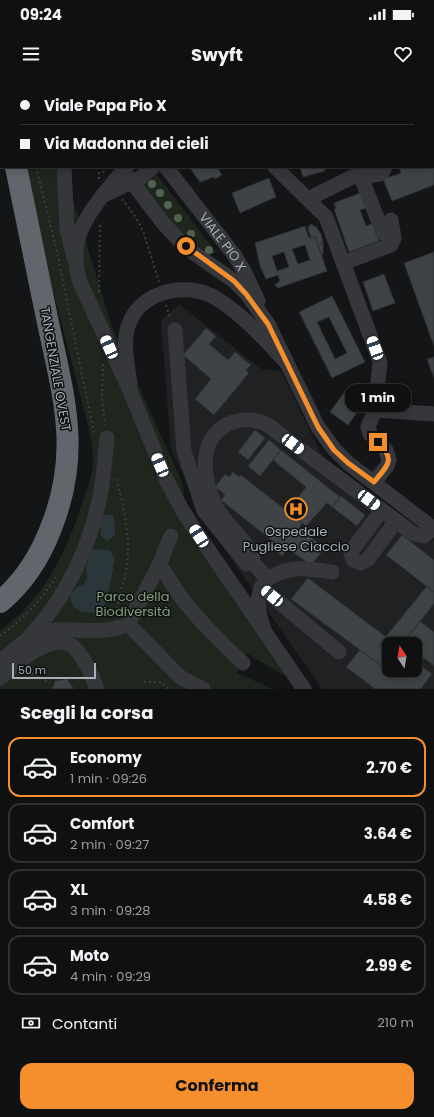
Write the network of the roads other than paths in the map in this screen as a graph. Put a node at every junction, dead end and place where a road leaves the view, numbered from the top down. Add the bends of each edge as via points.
1 (16, 168) edge
2 (64, 168) edge
3 (121, 168) edge
4 (125, 168) edge
5 (152, 168) edge
6 (167, 168) edge
7 (276, 168) edge
8 (384, 168) edge
9 (359, 173) edge
10 (101, 189) junction
11 (308, 199) junction
12 (391, 220) dead end
13 (382, 233) dead end
14 (343, 263) junction
15 (76, 267) junction
16 (173, 324) road end
17 (268, 324) junction
18 (287, 363) junction
19 (131, 393) junction
20 (374, 410) junction
21 (434, 414) edge
22 (107, 438) road end
23 (374, 482) junction
24 (382, 510) junction
25 (396, 520) junction
26 (433, 528) edge
27 (171, 536) dead end
28 (214, 558) junction
29 (250, 563) junction
30 (159, 565) junction
31 (332, 572) dead end
32 (264, 583) junction
33 (0, 602) edge
34 (128, 624) junction
35 (74, 631) junction
36 (265, 632) junction
37 (22, 645) junction
38 (72, 646) junction
39 (339, 652) dead end
40 (0, 662) edge
41 (243, 663) dead end
42 (0, 678) edge
43 (178, 683) edge
44 (97, 689) edge
45 (203, 689) edge
46 (304, 689) edge

1 - 33 highway, TANGENZIALE OVEST via 64,399 69,449 63,494 46,541 37,560 23,579
2 - 15 street, bridge via 67,229
3 - 17 street via 163,223 194,253 234,281
4 - 10 street, bridge
5 - 10 street, bridge via 140,178
6 - 17 street, VIALE PIO X via 235,256
7 - 11 street
8 - 9 street via 382,173 375,176
9 - 11 street
9 - 13 street
10 - 15 street, bridge via 79,233
11 - 14 street via 326,217
12 - 14 street via 394,238 391,244
14 - 20 street via 380,362
15 - 19 street, bridge via 85,293
16 - 29 street via 184,451 204,511
17 - 18 street
18 - 19 street, bridge via 232,309 202,292 178,289 147,301 132,318 126,341
18 - 23 street via 318,427 334,450
19 - 28 street, bridge via 166,479 181,508
20 - 21 street
20 - 23 street via 369,431 386,450 389,460
22 - 37 street via 100,495 93,525 75,570 56,605
23 - 26 street
24 - 25 street
24 - 25 street via 353,549 352,558 356,563 368,559
24 - 29 street via 268,425 246,419 228,424 213,436 209,443 205,467 215,503 252,553
25 - 26 street via 417,536 427,535
27 - 30 street
28 - 29 street via 232,566
28 - 36 street
29 - 32 street
30 - 34 street
30 - 41 street via 210,633
31 - 32 street via 291,569 278,573
32 - 36 street via 258,595 258,604
32 - 39 street
34 - 35 street via 109,630
34 - 43 street
35 - 37 street via 55,630 38,633
35 - 38 street
36 - 46 street
37 - 40 street
38 - 42 street via 58,642 39,647
38 - 44 street via 89,668
43 - 45 street

